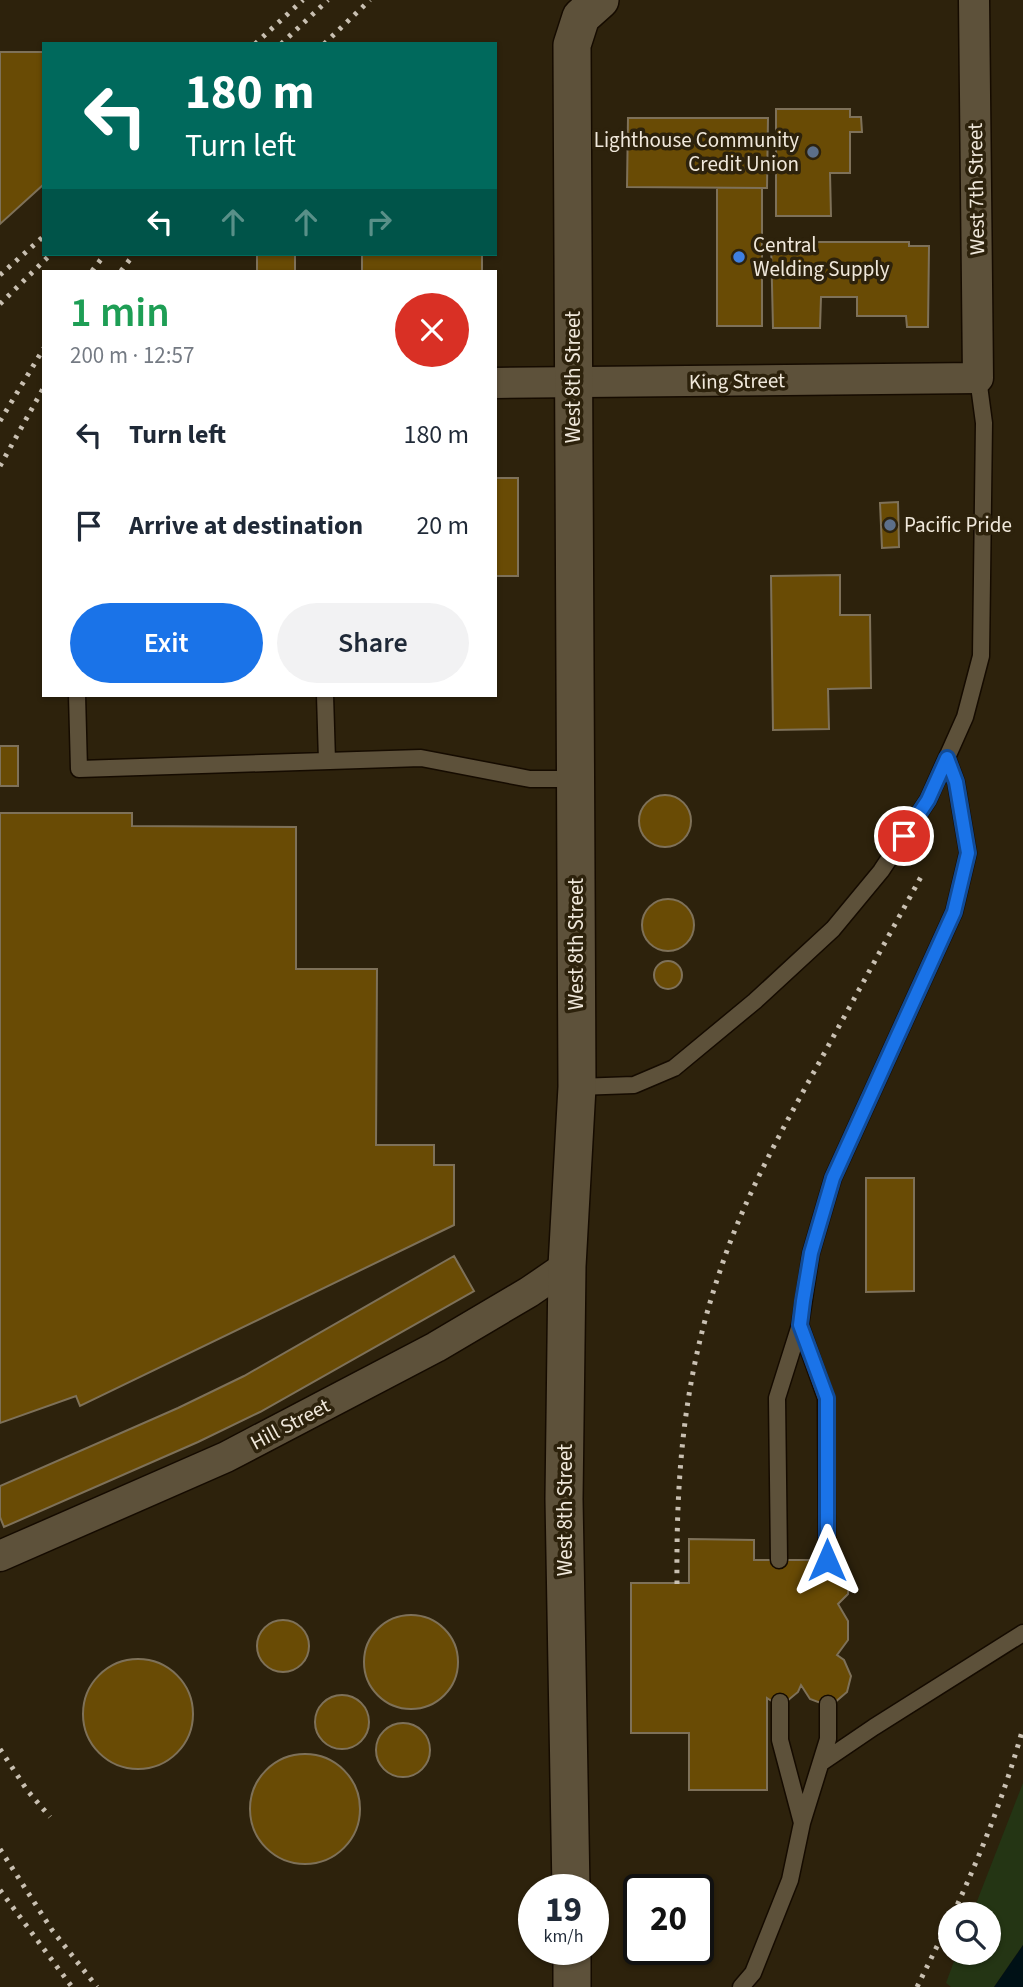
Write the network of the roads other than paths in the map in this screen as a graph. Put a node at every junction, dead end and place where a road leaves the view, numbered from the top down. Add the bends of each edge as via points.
1 (974, 0) edge
2 (597, 2) edge
3 (978, 378) junction
4 (497, 383) edge
5 (573, 383) junction
6 (77, 697) edge
7 (325, 697) edge
8 (947, 758) junction
9 (327, 761) junction
10 (575, 779) junction
11 (577, 1087) junction
12 (567, 1266) junction
13 (800, 1325) junction
14 (0, 1556) edge
15 (779, 1560) dead end
16 (827, 1560) dead end
17 (1023, 1633) edge
18 (780, 1702) dead end
19 (828, 1704) dead end
20 (821, 1763) junction
21 (802, 1823) junction
22 (570, 1874) edge
23 (572, 1965) edge
24 (572, 1987) edge
25 (741, 1987) edge

1 - 3 street, West 7th Street
2 - 5 street, West 8th Street via 581,17 572,45
3 - 5 street, King Street
3 - 8 lane via 984,423 981,656 965,717
4 - 5 street, King Street
5 - 10 street, West 8th Street
6 - 9 lane via 79,769
7 - 9 lane
8 - 11 lane via 928,800 881,871 832,929 755,1001 674,1068 634,1085
8 - 13 lane via 956,782 968,853 954,912 833,1178 811,1253
9 - 10 lane via 421,758 530,779
10 - 11 street, West 8th Street
11 - 12 street, West 8th Street
12 - 14 street, Hill Street via 436,1347 226,1457
12 - 22 street, West 8th Street via 564,1499
13 - 15 lane via 777,1398
13 - 16 lane via 827,1398
17 - 20 lane
18 - 21 lane via 780,1740
19 - 20 lane via 828,1739
20 - 21 lane
21 - 25 lane via 790,1880 753,1973
23 - 24 street

